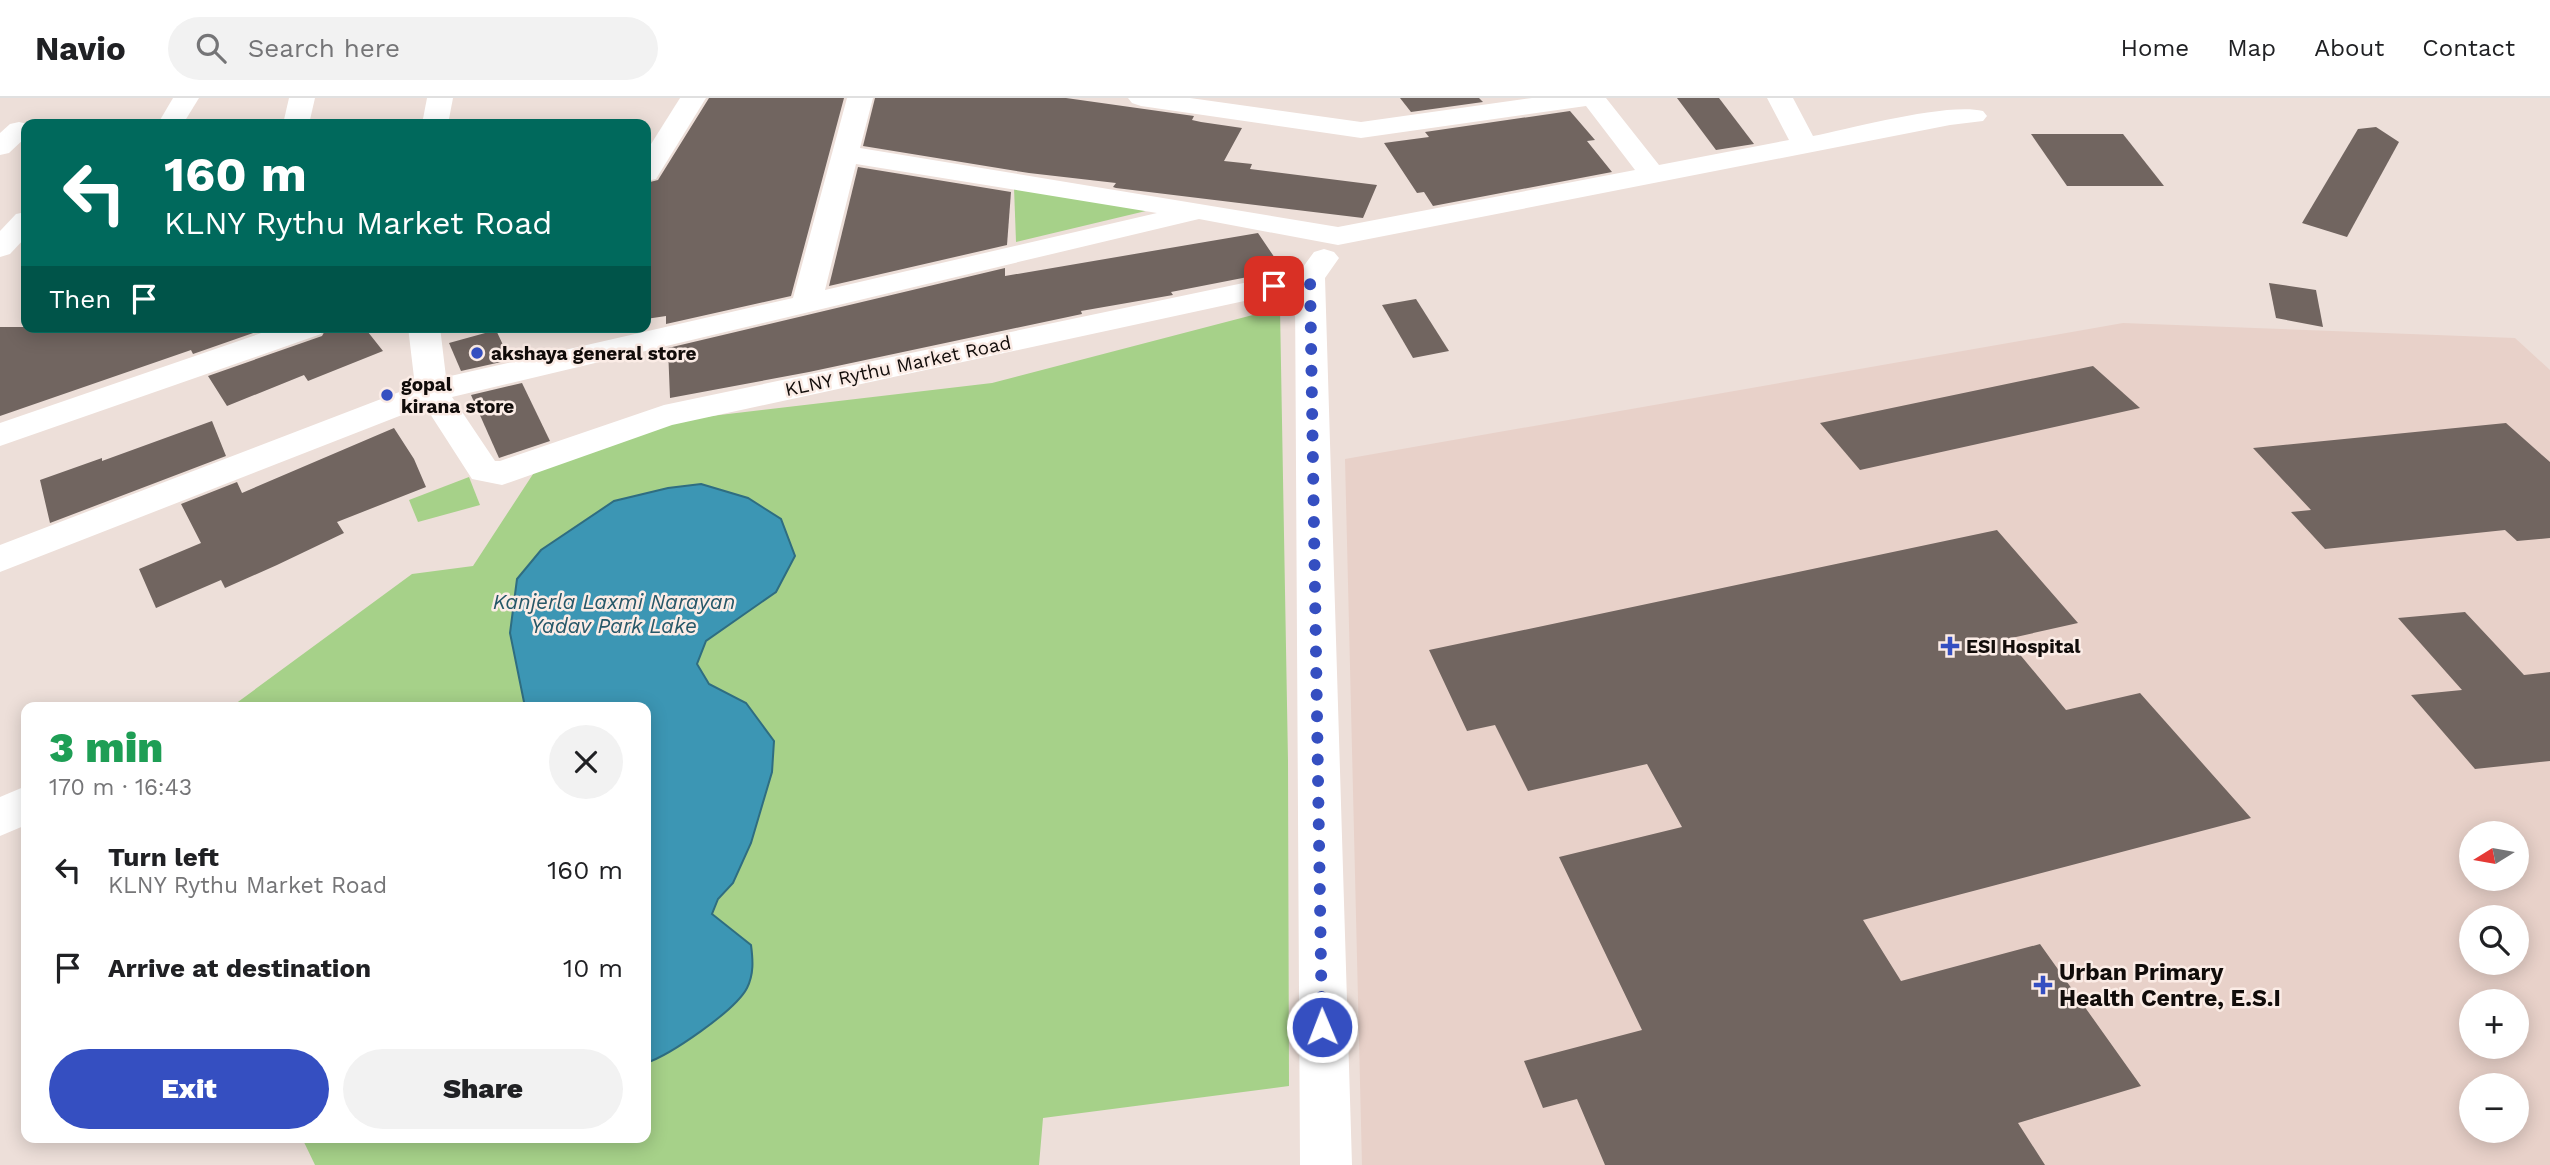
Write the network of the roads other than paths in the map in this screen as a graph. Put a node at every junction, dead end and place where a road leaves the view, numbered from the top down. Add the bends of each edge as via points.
1 (302, 98) edge
2 (440, 98) edge
3 (693, 98) edge
4 (860, 98) edge
5 (1141, 98) edge
6 (1586, 98) edge
7 (1593, 98) edge
8 (1780, 98) edge
9 (1954, 111) edge
10 (297, 119) edge
11 (436, 119) edge
12 (1804, 144) junction
13 (845, 154) junction
14 (651, 165) edge
15 (1652, 174) junction
16 (1199, 211) junction
17 (21, 225) edge
18 (1338, 236) junction
19 (0, 248) edge
20 (1310, 278) junction
21 (807, 303) junction
22 (651, 330) edge
23 (293, 333) edge
24 (425, 333) edge
25 (636, 333) edge
26 (591, 341) edge
27 (432, 391) junction
28 (0, 435) edge
29 (0, 559) edge
30 (21, 807) edge
31 (0, 818) edge
32 (1326, 1165) edge

1 - 10 street
2 - 11 street
3 - 14 street
4 - 13 street
5 - 6 street via 1361,130
7 - 15 street
8 - 12 street
9 - 12 street
12 - 15 street
13 - 16 street
13 - 21 street
15 - 18 street
16 - 18 street
16 - 21 street
17 - 19 street
18 - 20 street
20 - 27 street, KLNY Rythu Market Road via 664,416 502,473 484,471
20 - 32 street
21 - 22 street
23 - 28 street
24 - 27 street
25 - 26 street
26 - 27 street
27 - 29 street
30 - 31 street

